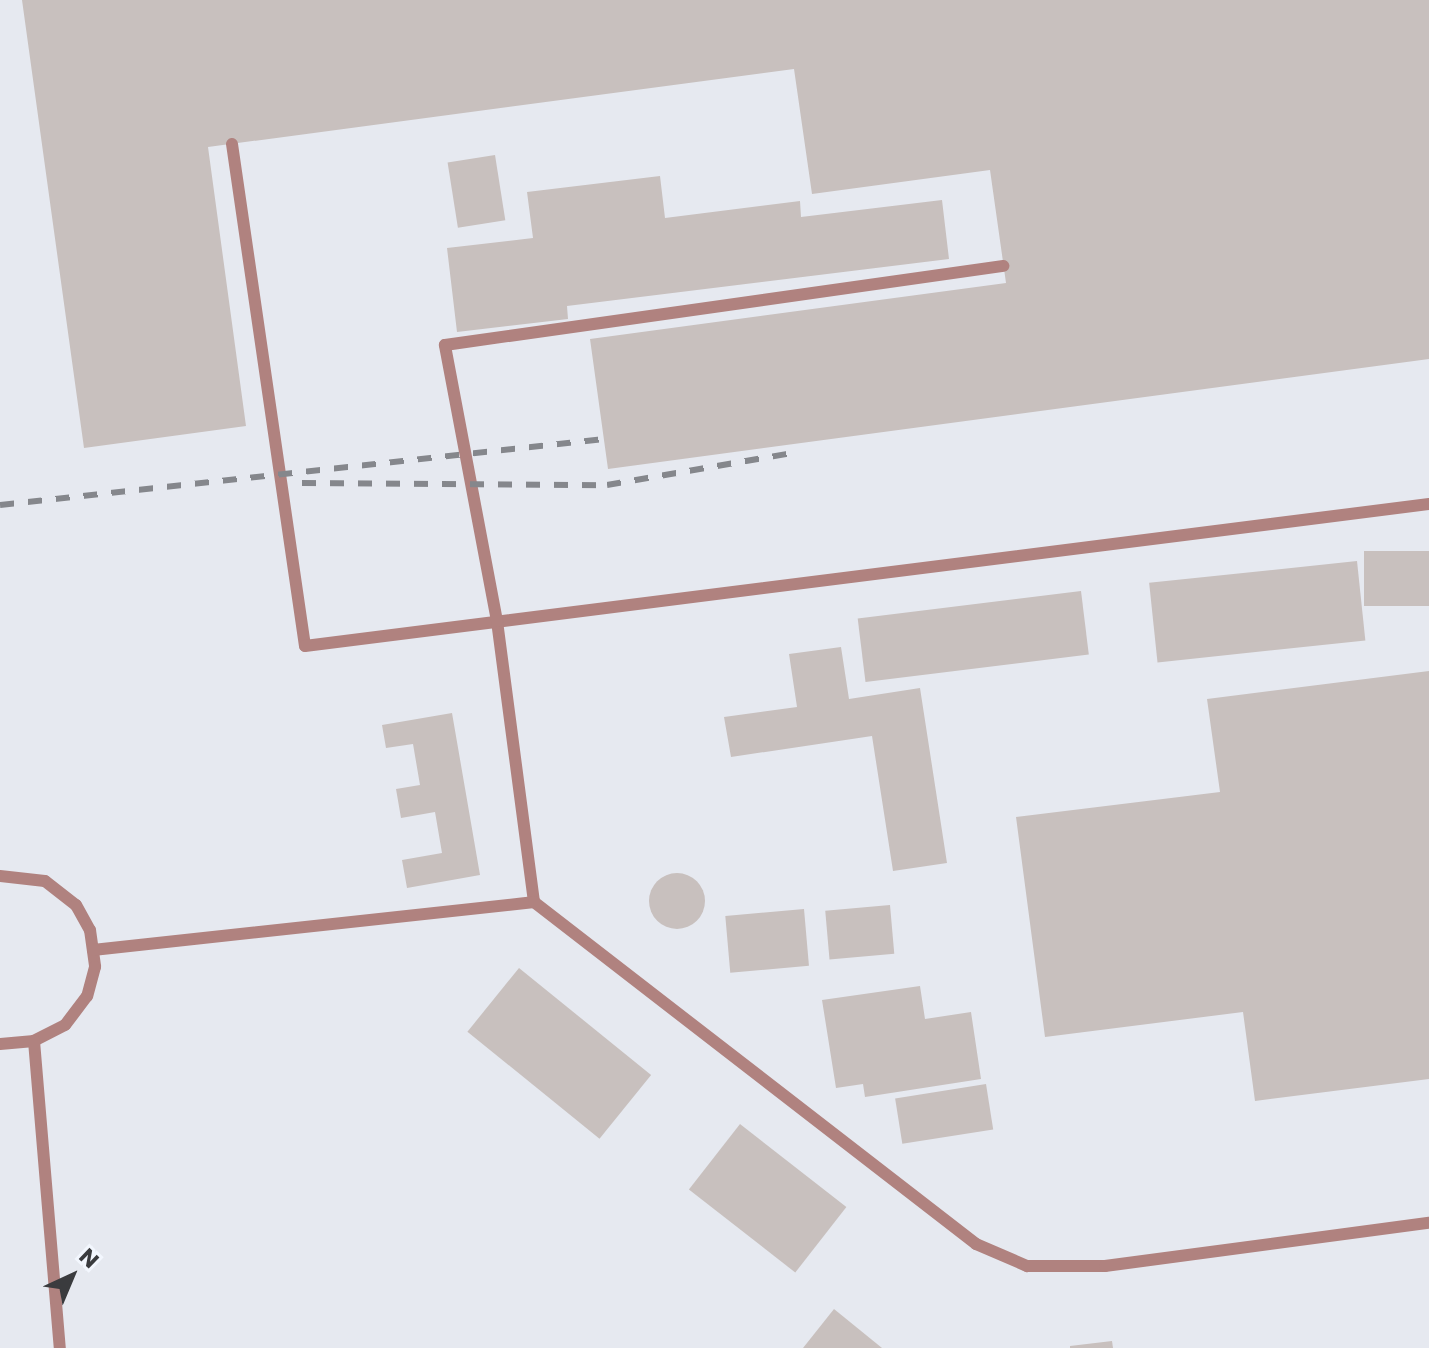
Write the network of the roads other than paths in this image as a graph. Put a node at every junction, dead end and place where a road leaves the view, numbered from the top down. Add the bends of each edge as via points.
1 (232, 144) dead end
2 (1003, 266) dead end
3 (1429, 504) edge
4 (497, 621) junction
5 (0, 876) edge
6 (534, 902) junction
7 (93, 950) junction
8 (34, 1041) junction
9 (0, 1044) edge
10 (1429, 1223) edge
11 (60, 1348) edge

1 - 4 lane via 305,646
2 - 4 lane via 445,345
3 - 4 lane
4 - 6 lane
5 - 7 lane via 45,881 76,905
6 - 7 lane
6 - 10 lane via 976,1244 1027,1266 1105,1266
7 - 8 lane via 87,996 65,1025
8 - 9 lane
8 - 11 lane

